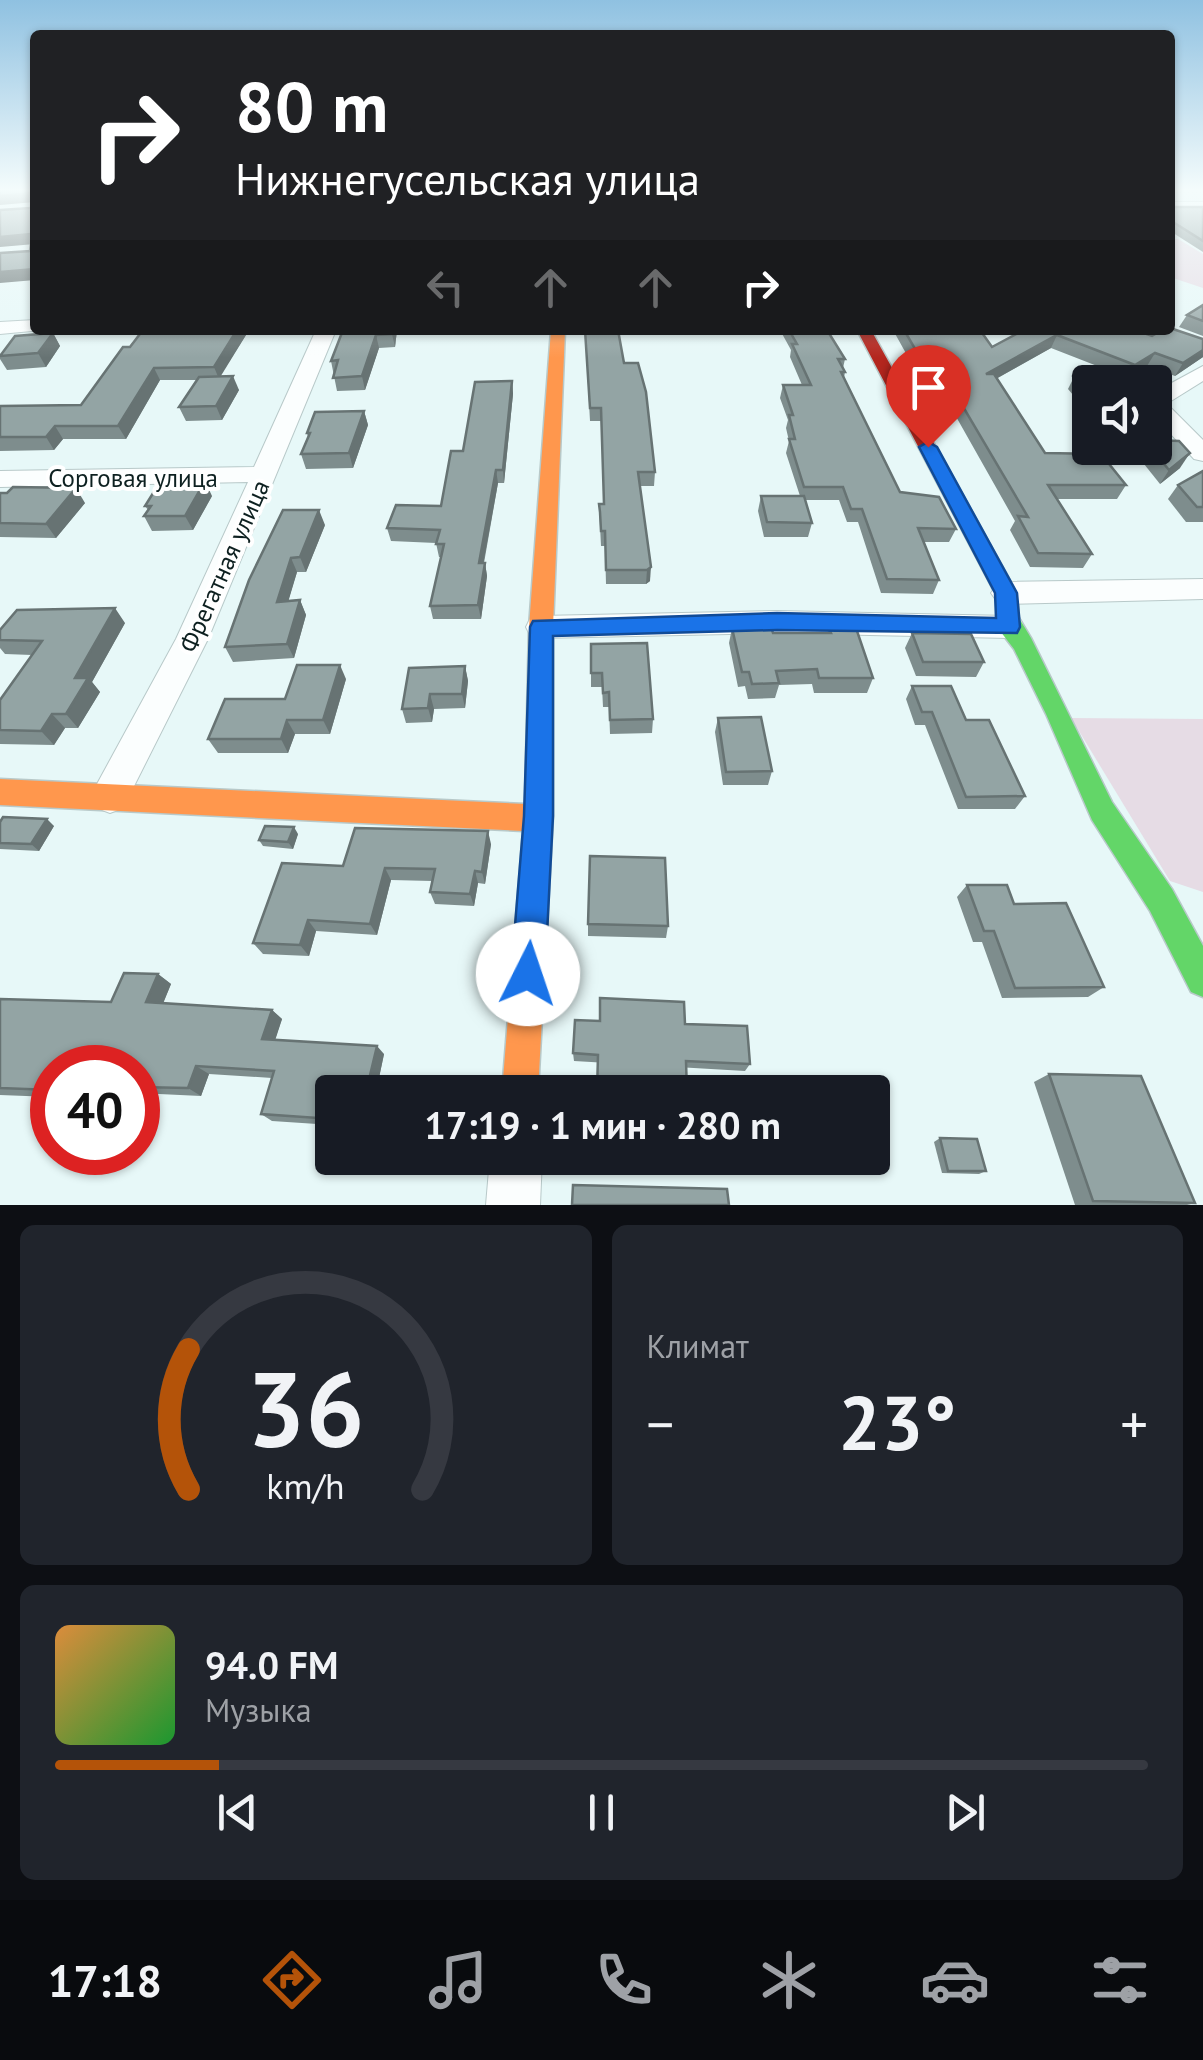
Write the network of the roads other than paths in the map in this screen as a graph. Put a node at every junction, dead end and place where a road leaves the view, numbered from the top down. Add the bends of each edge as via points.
1 (30, 326) edge
2 (0, 328) edge
3 (324, 335) edge
4 (558, 335) edge
5 (867, 335) edge
6 (1203, 372) edge
7 (1203, 454) edge
8 (265, 474) junction
9 (0, 478) edge
10 (1203, 589) edge
11 (1006, 593) junction
12 (542, 627) junction
13 (1008, 627) junction
14 (0, 792) edge
15 (110, 796) junction
16 (538, 816) junction
17 (1161, 900) junction
18 (1203, 909) edge
19 (1203, 980) edge
20 (521, 1075) edge
21 (515, 1175) edge
22 (513, 1205) edge

1 - 2 street
3 - 8 street, Фрегатная улица
4 - 12 street
5 - 11 street
6 - 7 street via 1160,398 1160,408
8 - 9 street, Сорговая улица
8 - 15 street, Фрегатная улица via 192,640
10 - 11 street
11 - 13 street
12 - 13 street
12 - 16 street
13 - 17 street via 1059,714 1102,810
14 - 15 street
15 - 16 street
16 - 20 street
17 - 18 street
17 - 19 street
21 - 22 street

